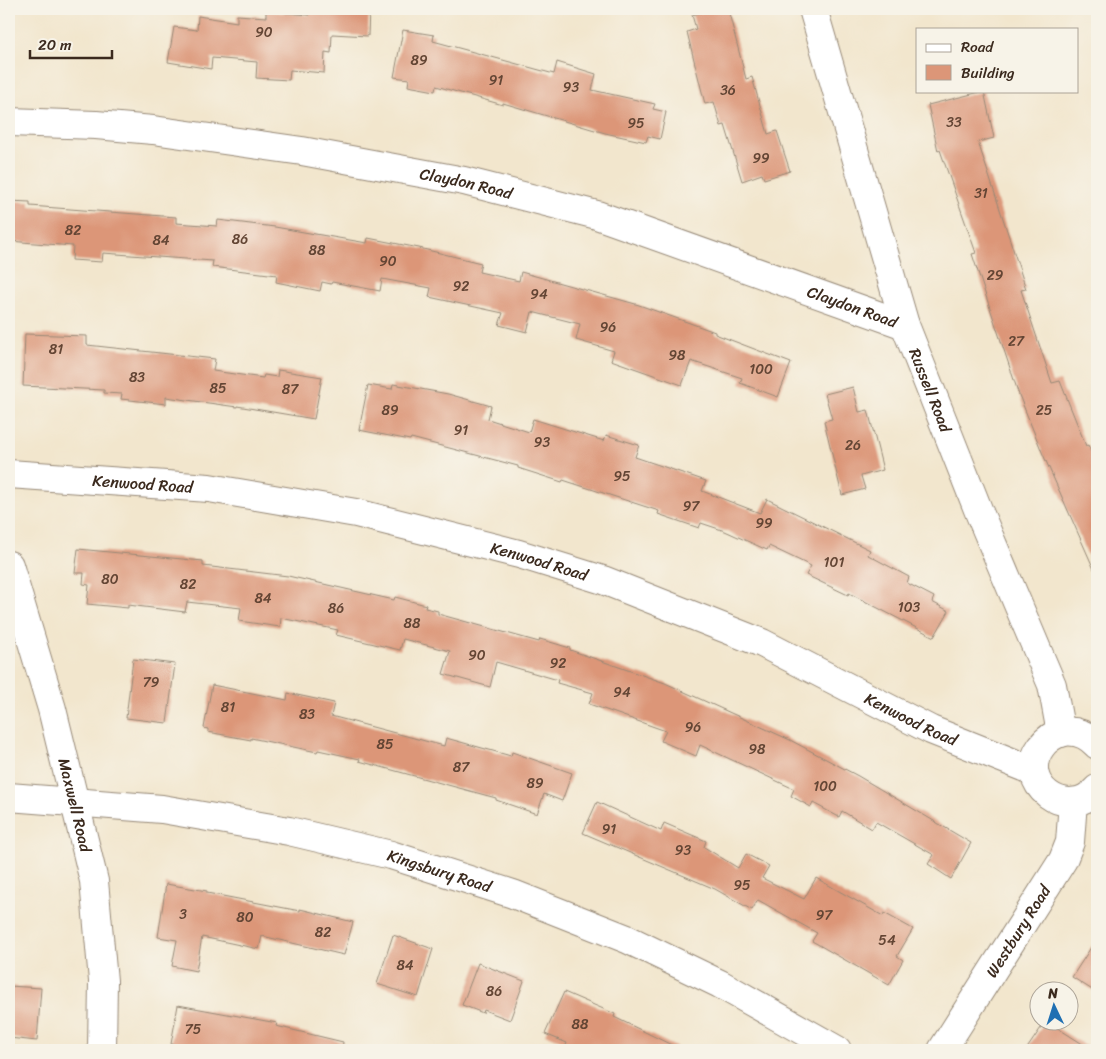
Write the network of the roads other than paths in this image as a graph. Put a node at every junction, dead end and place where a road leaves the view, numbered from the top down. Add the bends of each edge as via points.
1 (813, 9) edge
2 (9, 122) edge
3 (905, 325) junction
4 (9, 474) edge
5 (9, 565) edge
6 (1061, 732) junction
7 (1097, 745) edge
8 (1034, 771) junction
9 (1091, 793) edge
10 (9, 798) edge
11 (74, 802) junction
12 (102, 1050) edge
13 (836, 1050) edge
14 (942, 1050) edge

1 - 3 street, Russell Road
2 - 3 street, Claydon Road via 152,130 302,151 464,182 597,215
3 - 6 street, Russell Road via 1052,685
4 - 8 street, Kenwood Road via 209,488 356,513 519,554 603,580 762,643 931,730
5 - 11 street, Maxwell Road via 52,709
6 - 7 street via 1083,734
6 - 8 street via 1047,740 1037,752
8 - 9 street via 1043,791 1062,802
9 - 14 street, Westbury Road via 1063,860
10 - 11 street, Kingsbury Road
11 - 12 street, Maxwell Road via 94,881 99,921 103,981
11 - 13 street, Kingsbury Road via 162,809 289,831 391,855 513,894 627,939 720,984

